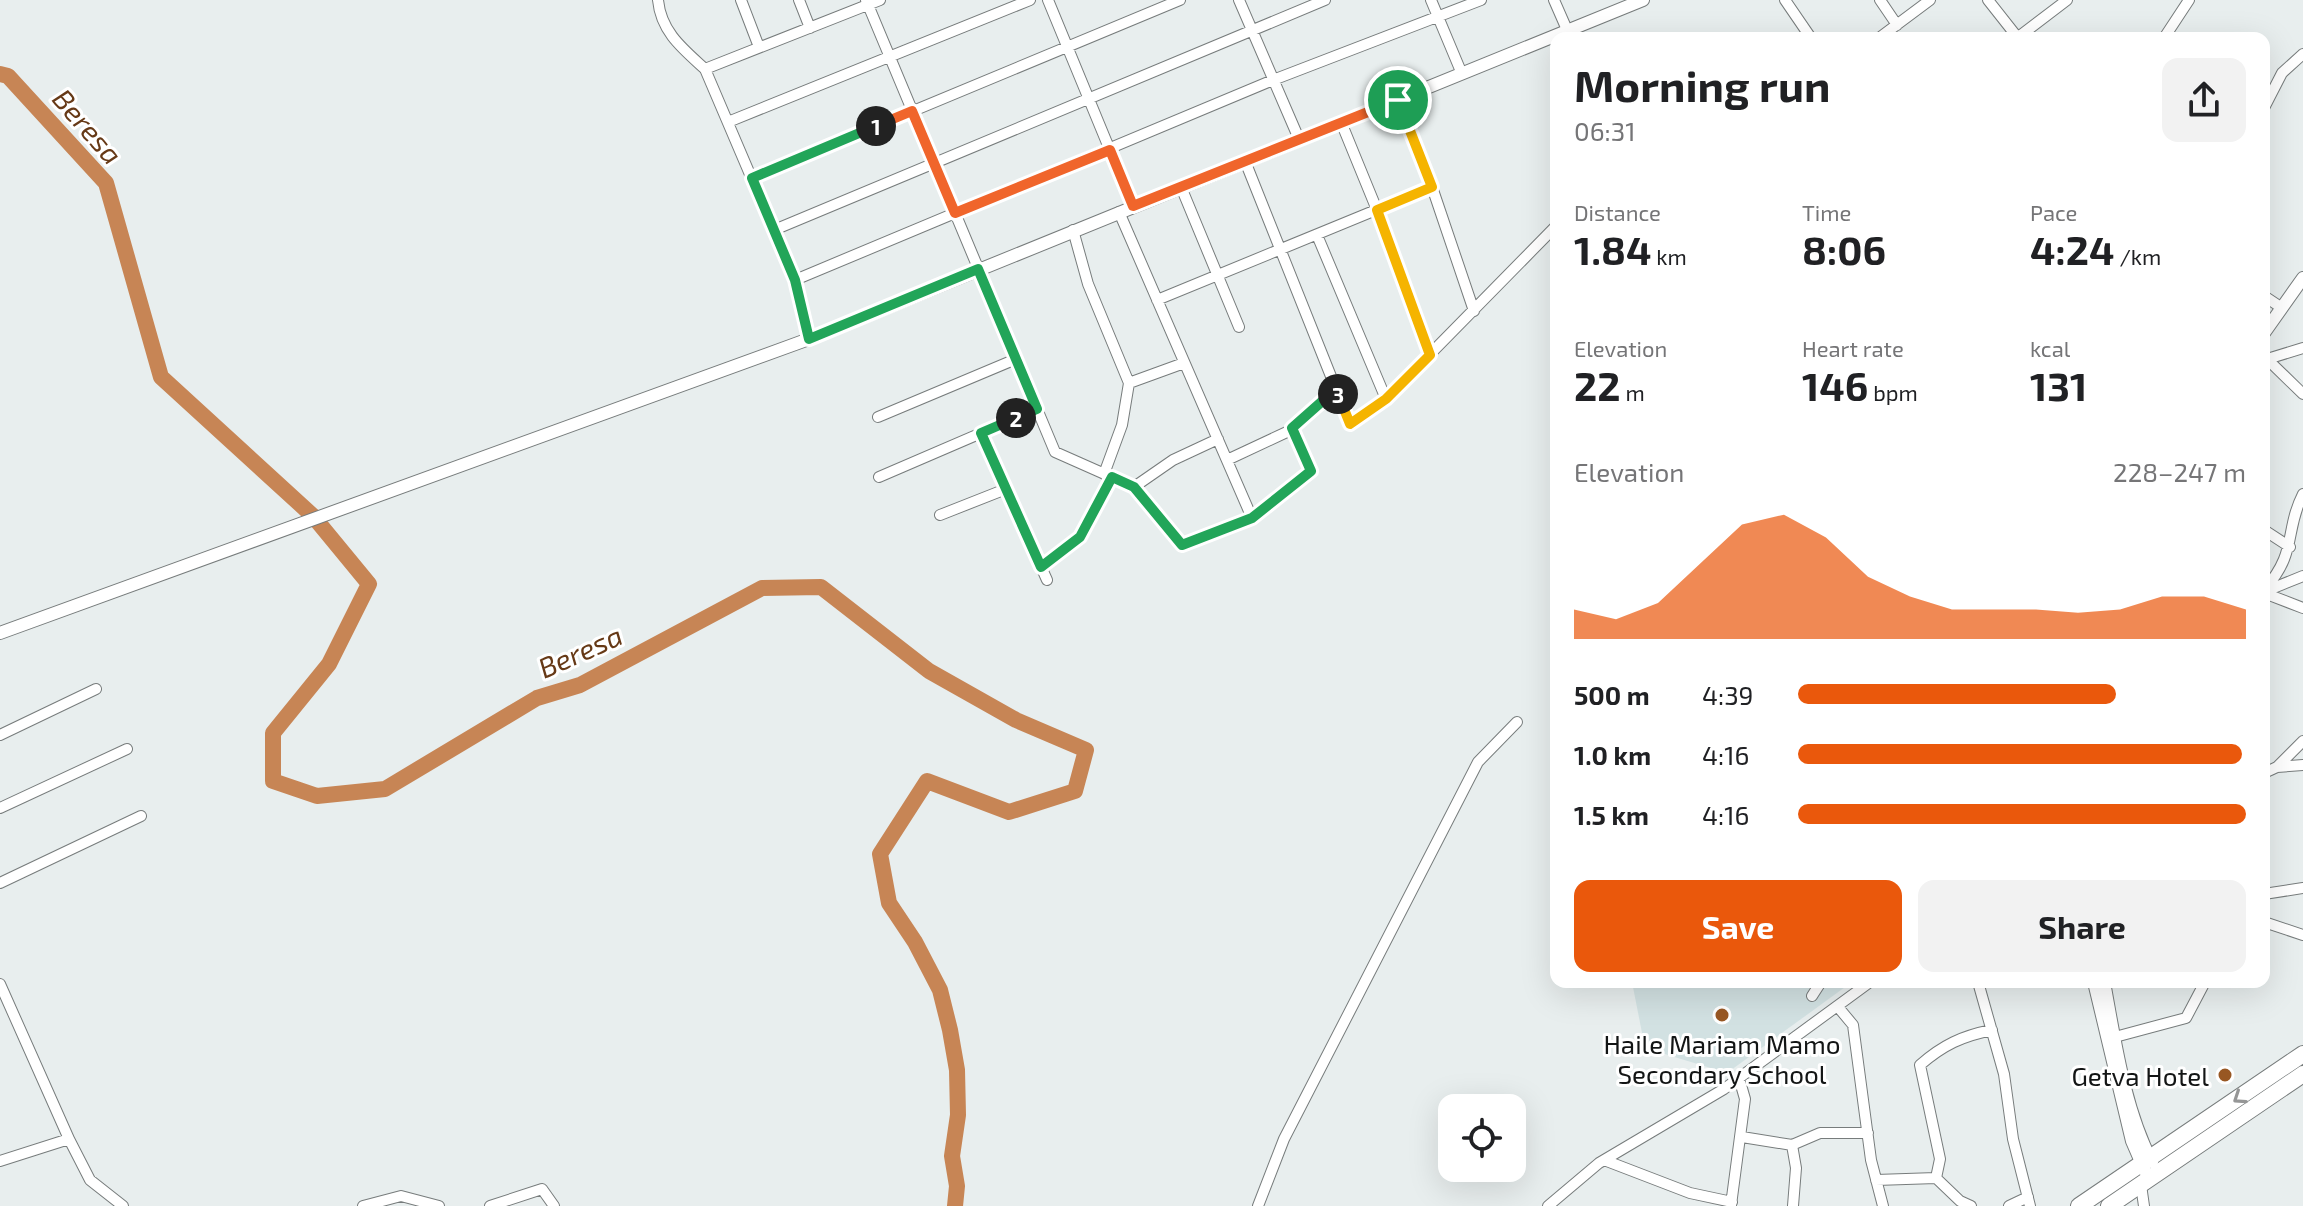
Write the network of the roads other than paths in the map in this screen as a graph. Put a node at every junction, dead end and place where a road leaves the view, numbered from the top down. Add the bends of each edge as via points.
1 (658, 0) edge
2 (741, 0) edge
3 (799, 0) edge
4 (880, 0) edge
5 (1030, 0) edge
6 (1048, 0) edge
7 (1180, 0) edge
8 (1239, 0) edge
9 (1325, 0) edge
10 (1431, 0) edge
11 (1481, 0) edge
12 (1554, 0) edge
13 (1643, 0) edge
14 (1785, 0) edge
15 (1880, 0) edge
16 (1930, 0) edge
17 (1988, 0) edge
18 (2067, 0) edge
19 (2189, 0) edge
20 (867, 2) edge
21 (1438, 17) junction
22 (1897, 25) junction
23 (810, 28) junction
24 (1252, 30) junction
25 (1568, 32) joint
26 (1807, 32) edge
27 (1887, 32) edge
28 (2013, 32) edge
29 (2026, 32) edge
30 (2168, 32) edge
31 (1550, 39) edge
32 (759, 47) junction
33 (1067, 47) junction
34 (2303, 54) edge
35 (889, 56) junction
36 (705, 69) junction
37 (1462, 74) junction
38 (1273, 80) junction
39 (2270, 96) edge
40 (1089, 100) junction
41 (1398, 100) junction
42 (912, 111) junction
43 (728, 122) junction
44 (1341, 122) junction
45 (1299, 139) junction
46 (1110, 150) junction
47 (1245, 161) junction
48 (935, 165) junction
49 (752, 178) junction
50 (1181, 187) junction
51 (1432, 187) junction
52 (1133, 206) junction
53 (1377, 210) junction
54 (1119, 212) junction
55 (955, 213) junction
56 (774, 230) junction
57 (1073, 230) junction
58 (1550, 232) edge
59 (1317, 235) junction
60 (1282, 250) junction
61 (978, 269) junction
62 (1218, 276) junction
63 (2303, 278) edge
64 (795, 280) junction
65 (2303, 292) edge
66 (1157, 300) junction
67 (2270, 300) edge
68 (2282, 308) junction
69 (1474, 311) junction
70 (2270, 325) edge
71 (1239, 327) dead end
72 (809, 339) junction
73 (2270, 347) edge
74 (2303, 348) edge
75 (2270, 354) edge
76 (1430, 355) junction
77 (1016, 359) junction
78 (2270, 360) edge
79 (1184, 363) junction
80 (1129, 383) junction
81 (1336, 389) junction
82 (2303, 394) edge
83 (1386, 399) junction
84 (1037, 409) junction
85 (878, 417) dead end
86 (1292, 428) junction
87 (981, 433) junction
88 (1218, 439) junction
89 (1227, 460) junction
90 (1108, 476) junction
91 (879, 477) dead end
92 (1134, 487) junction
93 (1006, 489) junction
94 (2303, 494) edge
95 (940, 515) dead end
96 (1252, 518) junction
97 (2270, 534) edge
98 (2290, 547) junction
99 (1041, 567) junction
100 (2303, 576) edge
101 (1047, 580) dead end
102 (2270, 584) edge
103 (2270, 589) edge
104 (2270, 594) edge
105 (2303, 608) edge
106 (0, 633) edge
107 (96, 689) dead end
108 (1517, 722) dead end
109 (0, 735) edge
110 (2303, 741) edge
111 (127, 749) dead end
112 (2303, 765) edge
113 (2277, 767) junction
114 (2270, 770) edge
115 (0, 808) edge
116 (141, 816) dead end
117 (0, 883) edge
118 (2303, 888) edge
119 (2270, 893) edge
120 (2270, 924) edge
121 (2303, 935) edge
122 (0, 984) edge
123 (1817, 988) edge
124 (1862, 988) edge
125 (1980, 988) edge
126 (2095, 988) edge
127 (2105, 988) edge
128 (2202, 988) edge
129 (1812, 996) dead end
130 (1838, 1007) junction
131 (1992, 1030) junction
132 (2115, 1037) junction
133 (2303, 1054) edge
134 (2303, 1074) edge
135 (1739, 1078) junction
136 (1868, 1133) junction
137 (1742, 1137) junction
138 (69, 1139) junction
139 (1792, 1145) junction
140 (1, 1158) edge
141 (1604, 1160) junction
142 (2148, 1171) junction
143 (1936, 1178) junction
144 (1876, 1180) junction
145 (2029, 1201) edge
146 (1732, 1205) edge
147 (123, 1206) edge
148 (363, 1206) edge
149 (439, 1206) edge
150 (490, 1206) edge
151 (554, 1206) edge
152 (1258, 1206) edge
153 (1548, 1206) edge
154 (1793, 1206) edge
155 (1883, 1206) edge
156 (1971, 1206) edge
157 (2009, 1206) edge
158 (2079, 1206) edge
159 (2109, 1206) edge
160 (2144, 1206) edge

1 - 36 street via 671,38
2 - 32 street
3 - 23 street
4 - 20 street
5 - 35 street
6 - 33 street
7 - 33 street
8 - 24 street
9 - 24 street
10 - 21 street
11 - 21 street
12 - 25 street
13 - 25 street
14 - 26 street
15 - 22 street
16 - 22 street
17 - 28 street
18 - 29 street
19 - 30 street
20 - 23 street
20 - 35 street
21 - 37 street
21 - 38 street
22 - 27 street
23 - 32 street
24 - 38 street
24 - 40 street
31 - 37 street
32 - 36 street
33 - 40 street
33 - 42 street
34 - 39 street via 2282,73
35 - 42 street
35 - 43 street
36 - 43 street
37 - 41 street
38 - 45 street
38 - 46 street
40 - 46 street
40 - 48 street
41 - 44 street
41 - 51 street
42 - 48 street
42 - 49 street
43 - 49 street
44 - 45 street
44 - 53 street
45 - 47 street
46 - 52 street
46 - 55 street
47 - 50 street
47 - 60 street
48 - 55 street
48 - 56 street
49 - 56 street
50 - 52 street
50 - 62 street
51 - 53 street
51 - 69 street
52 - 54 street
53 - 59 street
53 - 76 street
54 - 57 street
54 - 66 street
55 - 61 street
55 - 64 street
56 - 64 street
57 - 61 street
57 - 80 street via 1088,284
58 - 69 street
59 - 60 street
59 - 83 street
60 - 62 street
60 - 81 street
61 - 72 street
61 - 77 street
62 - 66 street
62 - 71 street
63 - 68 street
64 - 72 street
65 - 73 street
66 - 79 street
67 - 68 street
68 - 70 street
69 - 76 street
72 - 106 street
74 - 75 street
76 - 83 street
77 - 84 street
77 - 85 street
78 - 82 street
79 - 80 street
79 - 88 street
80 - 90 street
81 - 83 street via 1350,424
81 - 86 street
84 - 87 street
84 - 90 street via 1055,452
86 - 89 street
86 - 96 street via 1311,471
87 - 91 street
87 - 93 street
88 - 89 street
88 - 92 street via 1173,460
89 - 96 street
90 - 92 street
90 - 99 street via 1080,537
92 - 96 street via 1182,545
93 - 95 street
93 - 99 street
94 - 98 street via 2294,512
97 - 98 street
98 - 102 street
99 - 101 street
100 - 103 street
104 - 105 street
107 - 109 street
108 - 152 street via 1478,762 1284,1139
110 - 113 street
111 - 115 street
112 - 113 street
113 - 114 street
116 - 117 street
118 - 119 street
120 - 121 street
122 - 138 street
123 - 129 street
124 - 130 street
125 - 131 street
126 - 142 street via 2107,1046
127 - 132 street
128 - 132 street via 2186,1018
130 - 135 street
130 - 136 street via 1853,1025
131 - 143 street via 1942,1046 1920,1065 1940,1159
131 - 145 street
132 - 142 street
133 -> 142 highway
134 - 142 highway
135 - 137 street via 1745,1099
135 - 141 street
136 - 139 street via 1820,1133
136 - 144 street
137 - 139 street
137 - 146 street
138 - 140 street
138 - 147 street via 90,1180
139 - 154 street
141 - 146 street
141 - 153 street
142 - 158 highway
142 - 159 highway
142 - 160 street
143 - 144 street
143 - 156 street
144 - 155 street
145 - 157 street
148 - 149 street via 401,1196
150 - 151 street via 542,1189

